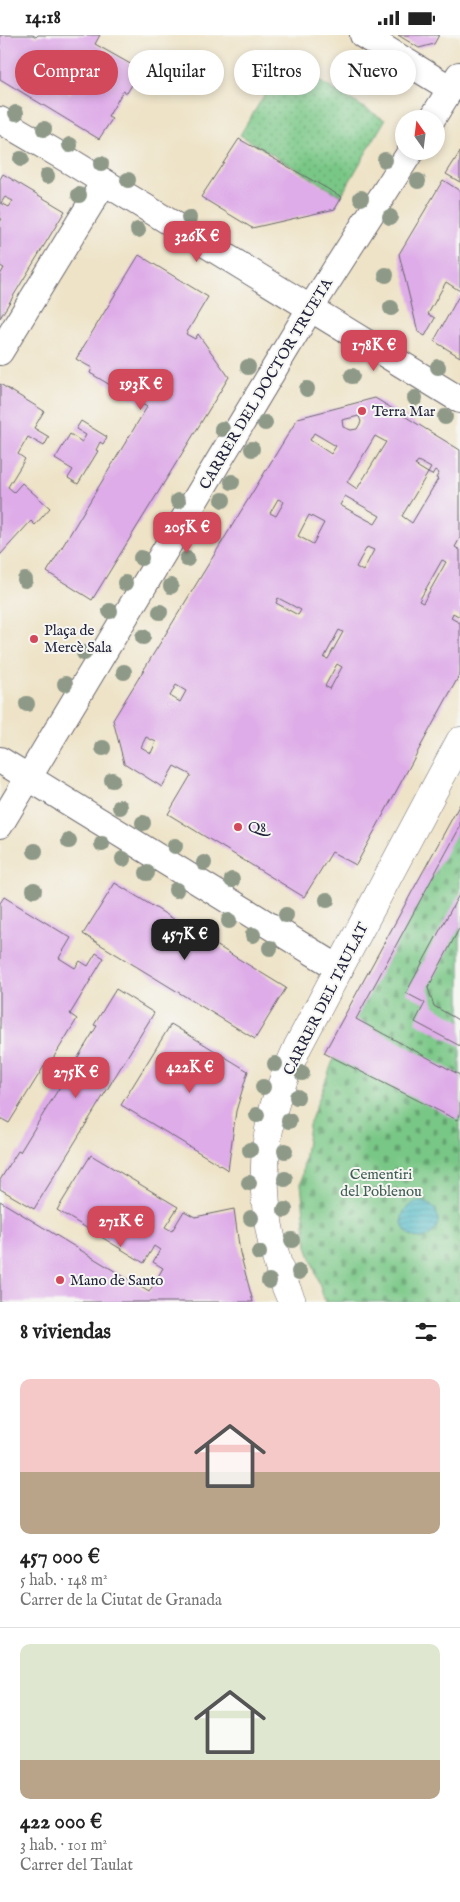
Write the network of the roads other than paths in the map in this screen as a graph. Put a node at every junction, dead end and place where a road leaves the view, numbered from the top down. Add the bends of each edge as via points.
1 (362, 35) edge
2 (455, 81) edge
3 (437, 110) edge
4 (0, 121) edge
5 (405, 160) edge
6 (104, 182) junction
7 (310, 309) junction
8 (0, 352) edge
9 (460, 401) edge
10 (460, 741) edge
11 (0, 760) edge
12 (28, 777) junction
13 (0, 825) edge
14 (340, 969) junction
15 (292, 1302) edge

1 - 2 street
2 - 3 street
4 - 6 street
5 - 7 street, CARRER DEL DOCTOR TRUETA
6 - 7 street
6 - 8 street
7 - 9 street
7 - 12 street, CARRER DEL DOCTOR TRUETA
10 - 14 street, CARRER DEL TAULAT
11 - 12 street
12 - 13 street, CARRER DEL DOCTOR TRUETA
12 - 14 street
14 - 15 street, CARRER DEL TAULAT via 298,1046 279,1090 266,1153 264,1199 268,1223

